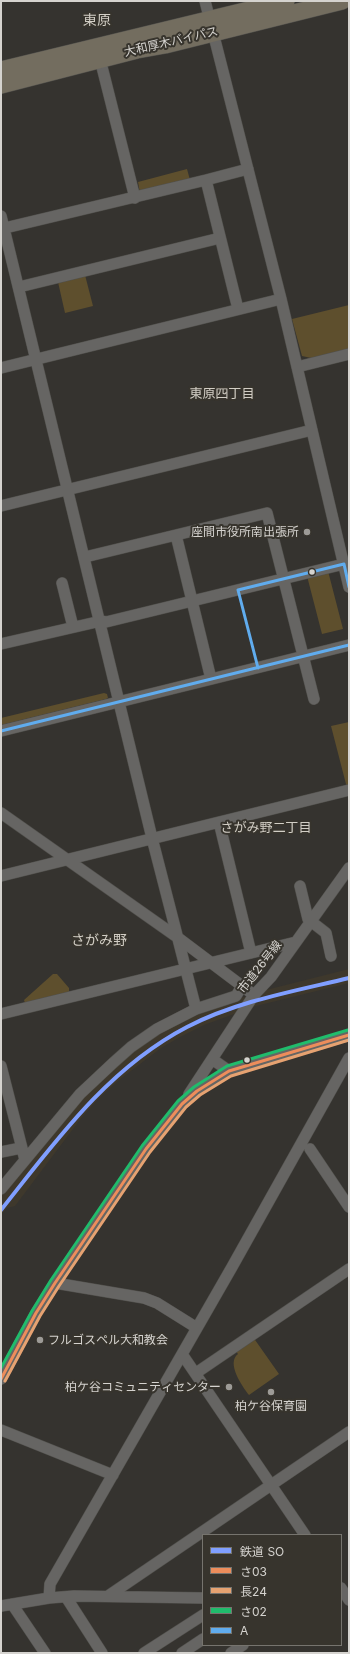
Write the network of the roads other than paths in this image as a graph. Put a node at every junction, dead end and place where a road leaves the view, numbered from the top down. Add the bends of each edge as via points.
1 (205, 1) edge
2 (286, 1) edge
3 (342, 1) edge
4 (211, 26) junction
5 (100, 59) junction
6 (1, 70) edge
7 (1, 85) edge
8 (248, 169) junction
9 (206, 180) junction
10 (135, 198) junction
11 (1, 216) edge
12 (3, 229) edge
13 (220, 238) junction
14 (19, 287) junction
15 (281, 299) junction
16 (238, 309) junction
17 (349, 354) edge
18 (36, 359) junction
19 (297, 367) junction
20 (1, 368) edge
21 (312, 430) junction
22 (68, 490) junction
23 (1, 506) edge
24 (176, 535) junction
25 (85, 557) junction
26 (344, 564) junction
27 (283, 580) junction
28 (62, 584) dead end
29 (349, 587) edge
30 (192, 601) junction
31 (101, 621) junction
32 (73, 628) junction
33 (1, 644) edge
34 (349, 645) edge
35 (302, 656) junction
36 (211, 679) junction
37 (314, 699) dead end
38 (119, 702) junction
39 (1, 731) edge
40 (349, 790) edge
41 (1, 813) edge
42 (219, 822) junction
43 (152, 838) junction
44 (67, 860) junction
45 (349, 868) edge
46 (1, 876) edge
47 (300, 886) dead end
48 (310, 921) junction
49 (178, 937) junction
50 (296, 942) junction
51 (251, 953) junction
52 (331, 956) dead end
53 (211, 962) junction
54 (186, 969) junction
55 (242, 986) junction
56 (254, 995) junction
57 (196, 1009) junction
58 (1, 1014) edge
59 (349, 1035) edge
60 (212, 1058) junction
61 (349, 1058) edge
62 (1, 1066) edge
63 (228, 1071) junction
64 (182, 1104) junction
65 (21, 1148) junction
66 (310, 1149) dead end
67 (1, 1152) edge
68 (24, 1160) junction
69 (1, 1189) edge
70 (349, 1207) edge
71 (349, 1269) edge
72 (54, 1283) junction
73 (197, 1328) junction
74 (182, 1354) junction
75 (196, 1372) junction
76 (1, 1379) edge
77 (1, 1430) edge
78 (349, 1432) edge
79 (113, 1475) junction
80 (271, 1485) junction
81 (304, 1534) edge
82 (342, 1590) edge
83 (108, 1596) junction
84 (66, 1597) junction
85 (49, 1598) junction
86 (202, 1598) edge
87 (347, 1599) edge
88 (6, 1605) edge
89 (202, 1616) edge
90 (202, 1639) edge
91 (241, 1646) edge
92 (231, 1650) edge
93 (45, 1653) edge
94 (102, 1653) edge
95 (144, 1653) edge
96 (182, 1653) edge

1 - 4 street
2 - 4 highway, 大和厚木バイパス
3 - 4 highway, 大和厚木バイパス
4 - 5 highway, 大和厚木バイパス
4 - 6 highway, 大和厚木バイパス
4 - 8 street
5 - 7 highway, 大和厚木バイパス
5 - 10 street
8 - 9 street
8 - 15 street
9 - 10 street
9 - 13 street
10 - 12 street
11 - 12 street
12 - 14 street
13 - 14 street
13 - 16 street
14 - 18 street
15 - 16 street
15 - 19 street
16 - 18 street
17 - 19 street
18 - 20 street
18 - 22 street
19 - 21 street
21 - 22 street
21 - 26 street
22 - 23 street
22 - 25 street
24 - 25 street
24 - 27 street via 267,513
24 - 30 street
25 - 31 street
26 - 27 street
26 - 29 street
27 - 30 street
27 - 35 street
28 - 32 street
30 - 31 street via 106,622
30 - 36 street
31 - 32 street
31 - 38 street
32 - 33 street
34 - 35 street
35 - 36 street
35 - 37 street
36 - 38 street
38 - 39 street
38 - 43 street
40 - 42 street
41 - 44 street
42 - 43 street
42 - 51 street
43 - 44 street
43 - 49 street
44 - 46 street
44 - 49 street
45 - 48 street, 市道26号線
47 - 48 street
48 - 50 street, 市道26号線
48 - 52 street via 326,933
49 - 53 street
49 - 54 street
50 - 51 street
50 - 56 street, 市道26号線 via 271,977
51 - 53 street
53 - 54 street
53 - 55 street
54 - 57 street
54 - 58 street
55 - 56 street
55 - 57 street via 236,996
56 - 60 street, 市道26号線
57 - 68 street via 157,1029 130,1047 80,1094
59 - 63 street
60 - 63 street
60 - 64 street, 市道26号線
61 - 73 street
62 - 65 street
63 - 64 street
64 - 72 street via 146,1149
65 - 67 street
65 - 68 street
66 - 70 street
68 - 69 street
71 - 75 street
72 - 73 street via 144,1298 157,1303
72 - 76 street
73 - 74 street
74 - 75 street
74 - 79 street
75 - 80 street
77 - 79 street
78 - 80 street
79 - 85 street via 50,1584
80 - 81 street
80 - 83 street
82 - 87 street
83 - 84 street
83 - 86 street
84 - 85 street
84 - 94 street
85 - 88 street
88 - 93 street
89 - 95 street
90 - 96 street
91 - 92 street

